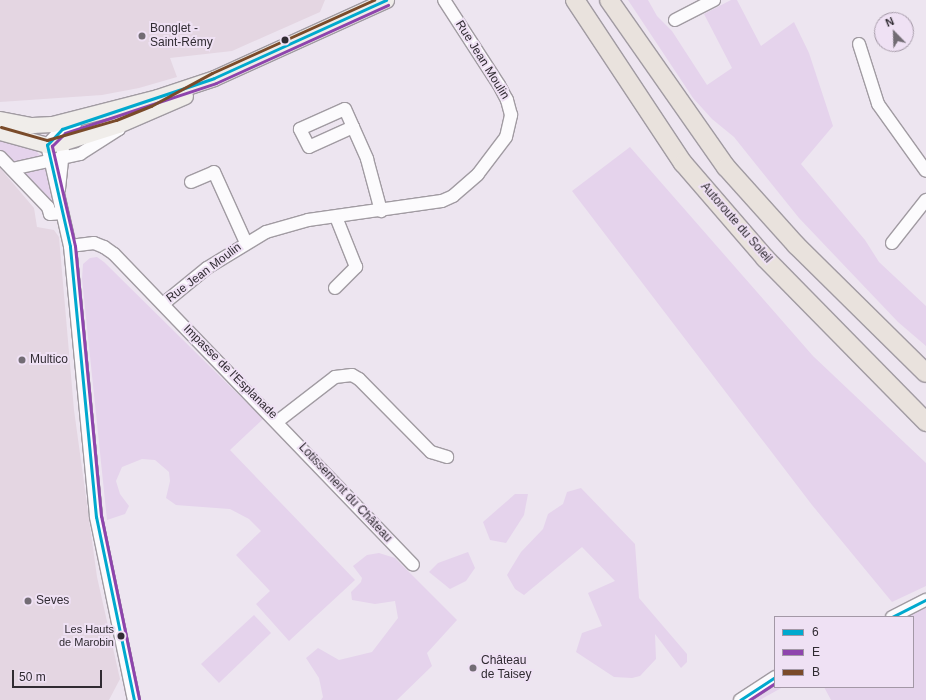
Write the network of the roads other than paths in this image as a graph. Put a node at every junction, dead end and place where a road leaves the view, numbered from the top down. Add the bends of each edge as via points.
1 (386, 0) edge
2 (444, 0) edge
3 (575, 0) edge
4 (609, 0) edge
5 (714, 0) edge
6 (674, 20) dead end
7 (859, 44) dead end
8 (214, 78) junction
9 (0, 119) edge
10 (118, 125) junction
11 (353, 127) dead end
12 (0, 132) edge
13 (58, 133) junction
14 (47, 145) junction
15 (0, 157) edge
16 (63, 158) junction
17 (49, 160) junction
18 (12, 169) junction
19 (926, 171) edge
20 (191, 182) dead end
21 (58, 196) junction
22 (926, 200) edge
23 (381, 211) junction
24 (62, 212) junction
25 (336, 217) junction
26 (246, 242) junction
27 (892, 243) dead end
28 (70, 246) junction
29 (335, 288) dead end
30 (163, 304) junction
31 (926, 373) edge
32 (278, 421) junction
33 (926, 422) edge
34 (447, 458) dead end
35 (413, 565) dead end
36 (926, 600) edge
37 (894, 616) edge
38 (774, 678) edge
39 (134, 700) edge
40 (740, 700) edge

1 - 8 main road
2 - 23 street, Rue Jean Moulin via 507,100 511,115 510,127 506,137 478,174 454,196 419,206
3 - 33 highway, Autoroute du Soleil via 682,163 765,258
4 - 31 highway via 726,167 796,245
5 - 6 street
7 - 19 street via 878,104
8 - 10 main road via 182,97
8 - 13 main road via 137,102
9 - 13 main road
10 - 13 main road
10 - 16 street via 119,129 80,154
11 - 23 street via 368,159
12 - 14 main road
13 - 14 main road
13 - 16 street
14 - 17 street
15 - 18 street
16 - 17 street
16 - 21 street
17 - 18 street
17 - 21 street
18 - 24 street via 48,207 50,214
20 - 26 street, Rue Jean Moulin via 214,172
21 - 24 street
22 - 27 street
23 - 25 street, Rue Jean Moulin
24 - 28 street
25 - 26 street, Rue Jean Moulin via 283,226
25 - 29 street via 356,267
26 - 30 street, Rue Jean Moulin via 207,268
28 - 30 street, Impasse de l'Esplanade via 104,246
28 - 39 street via 96,517
30 - 32 street, Impasse de l'Esplanade
32 - 34 street, Impasse de l'Esplanade via 335,377 352,375 359,378 431,452
32 - 35 street, Lotissement du Château
36 - 37 street
38 - 40 street

